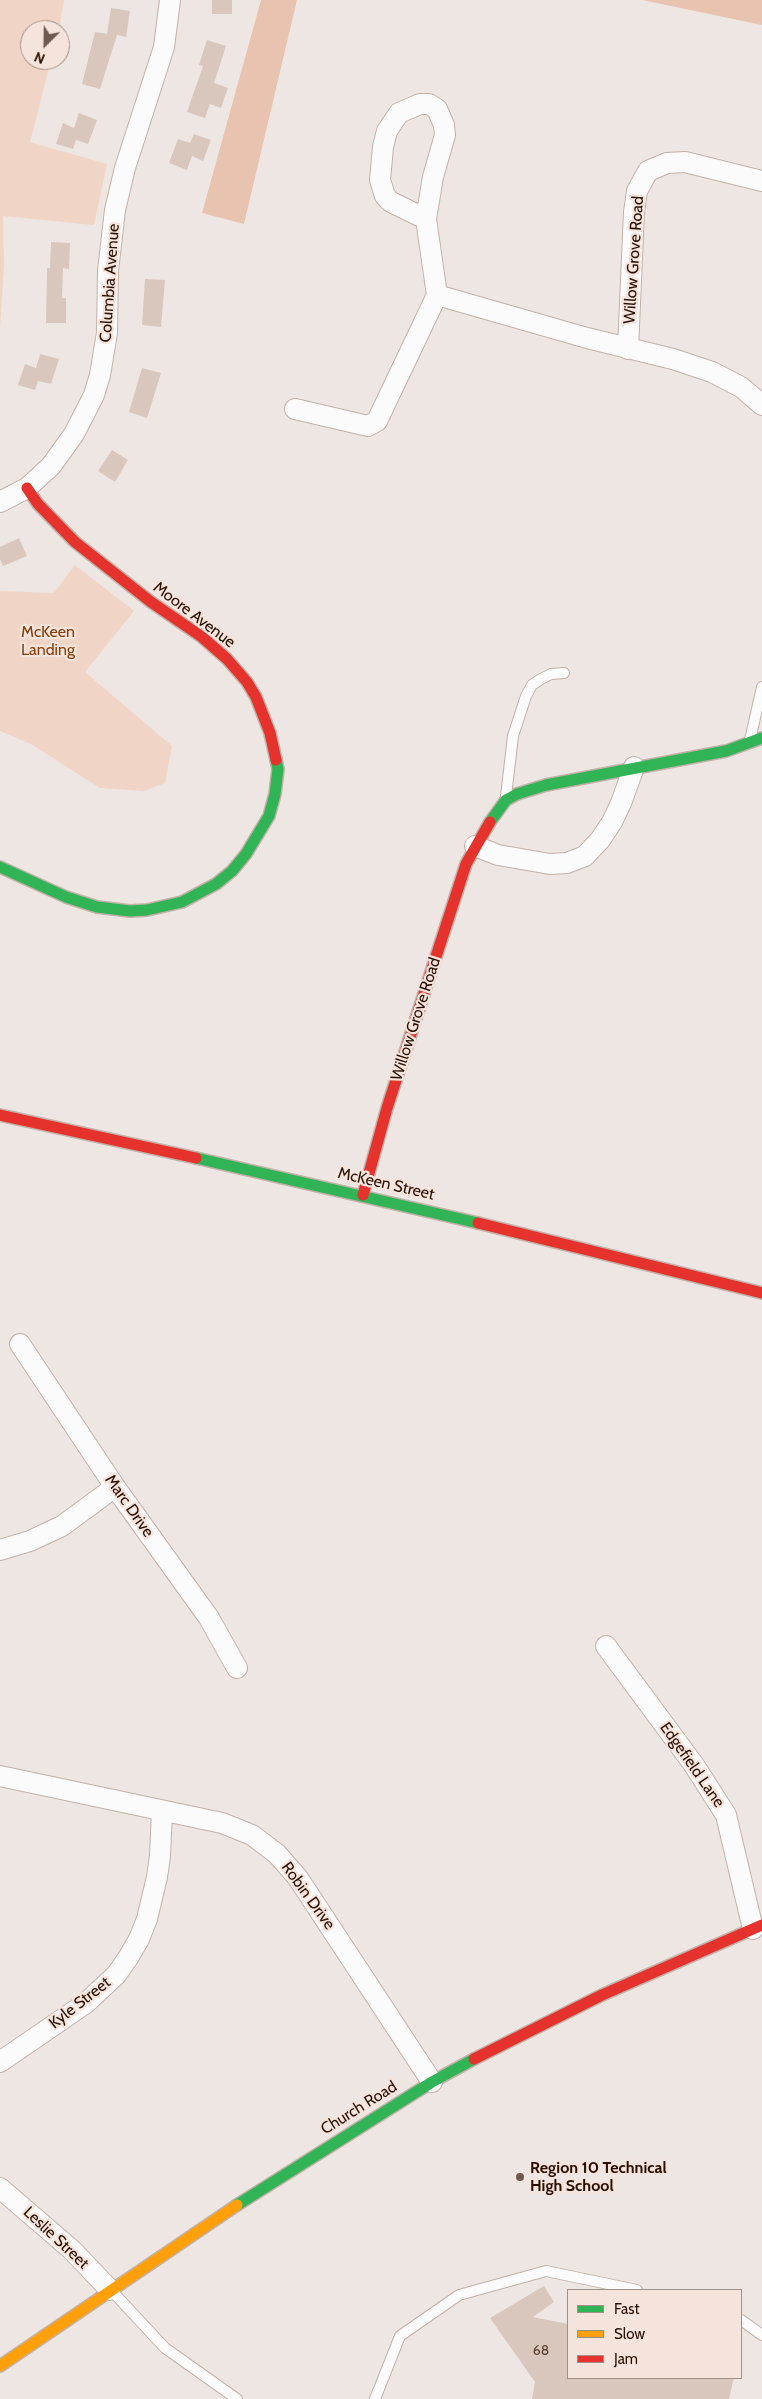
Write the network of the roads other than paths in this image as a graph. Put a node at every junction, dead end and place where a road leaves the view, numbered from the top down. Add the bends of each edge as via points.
1 (170, 0) edge
2 (762, 181) edge
3 (426, 219) junction
4 (437, 295) junction
5 (628, 349) junction
6 (762, 405) edge
7 (295, 409) dead end
8 (27, 488) junction
9 (0, 502) edge
10 (564, 673) dead end
11 (762, 688) edge
12 (762, 738) edge
13 (749, 743) junction
14 (634, 767) junction
15 (506, 800) junction
16 (475, 846) junction
17 (0, 867) edge
18 (0, 1115) edge
19 (363, 1195) junction
20 (762, 1293) edge
21 (20, 1344) dead end
22 (115, 1487) junction
23 (0, 1550) edge
24 (606, 1646) dead end
25 (237, 1668) dead end
26 (0, 1776) edge
27 (162, 1811) junction
28 (758, 1927) edge
29 (0, 2062) edge
30 (432, 2082) junction
31 (0, 2188) edge
32 (632, 2289) edge
33 (110, 2290) junction
34 (742, 2321) edge
35 (762, 2335) edge
36 (0, 2366) edge
37 (237, 2399) edge
38 (375, 2399) edge

1 - 8 street, Columbia Avenue via 164,47 125,168 116,210 108,271 107,333 100,375 94,395 74,434 51,466
2 - 5 street, Willow Grove Road via 685,162 667,163 648,171 637,191 634,212
3 - 3 street via 391,202 385,196 380,180 387,131 399,113 420,104 429,104 437,109 445,136 433,177
3 - 4 street
4 - 5 street, Willow Grove Road
4 - 7 street via 378,421 368,426
5 - 6 street, Willow Grove Road via 712,372 741,387
8 - 9 street, Columbia Avenue
8 - 17 street, Moore Avenue via 74,542 202,637 226,659 256,698 270,733 278,769 269,816 246,854 216,884 182,902 147,910 97,907 66,897
10 - 15 lane, Willow Grove Road via 551,674 532,685 526,696 513,736
11 - 13 lane
12 - 13 street
13 - 14 street via 709,754
14 - 15 street via 546,785
14 - 16 street via 612,822 585,856 567,863 550,864 498,855
15 - 16 street, Willow Grove Road
16 - 19 street, Willow Grove Road via 466,864 386,1108
18 - 19 street, McKeen Street
19 - 20 street, McKeen Street
21 - 22 street, Marc Drive
22 - 23 street via 62,1526
22 - 25 street, Marc Drive via 209,1618
24 - 28 street, Edgefield Lane via 726,1815
26 - 27 street, Robin Drive
27 - 29 street, Kyle Street via 157,1877 147,1919 128,1958 116,1976 86,2003
27 - 30 street, Robin Drive via 222,1823 252,1835 277,1854 298,1878
28 - 30 street, Church Road via 602,1995
30 - 33 street, Church Road via 196,2231
31 - 33 street, Leslie Street via 72,2250
32 - 38 lane via 546,2272 459,2295 400,2336
33 - 36 street, Church Road
33 - 37 lane via 166,2348
34 - 35 lane

